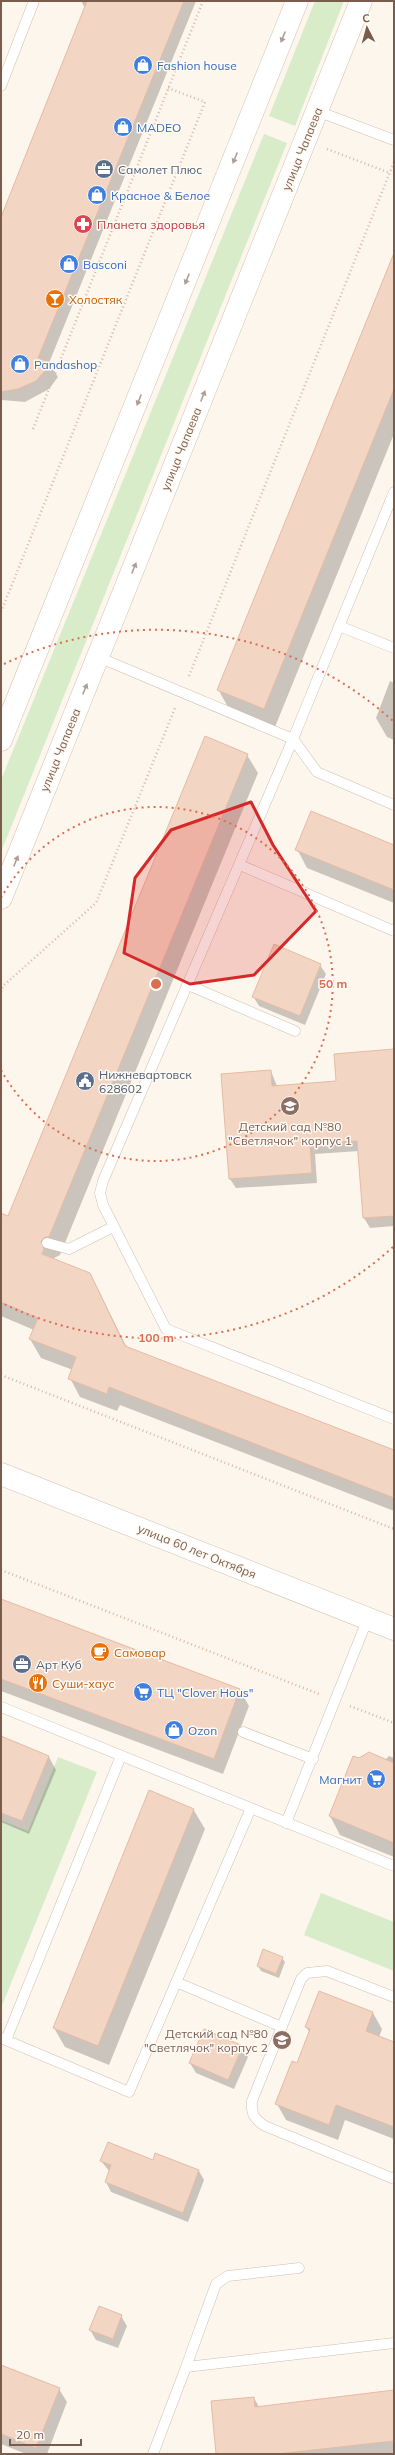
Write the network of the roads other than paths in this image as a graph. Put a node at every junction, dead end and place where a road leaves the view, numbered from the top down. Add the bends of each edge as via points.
1 (34, 1) edge
2 (298, 1) edge
3 (361, 1) edge
4 (1, 86) edge
5 (317, 111) junction
6 (394, 140) edge
7 (394, 492) edge
8 (339, 626) junction
9 (394, 648) edge
10 (98, 657) junction
11 (294, 739) junction
12 (1, 740) edge
13 (394, 804) edge
14 (240, 865) junction
15 (1, 898) edge
16 (394, 930) edge
17 (188, 985) junction
18 (295, 1031) dead end
19 (113, 1227) junction
20 (47, 1243) dead end
21 (394, 1418) edge
22 (1, 1474) edge
23 (368, 1618) junction
24 (394, 1629) edge
25 (1, 1706) edge
26 (243, 1732) dead end
27 (121, 1756) junction
28 (313, 1759) junction
29 (251, 1808) junction
30 (286, 1823) junction
31 (394, 1866) edge
32 (176, 1982) junction
33 (394, 1997) edge
34 (282, 2027) junction
35 (4, 2039) edge
36 (394, 2179) edge
37 (299, 2268) dead end
38 (394, 2343) edge
39 (186, 2366) junction
40 (153, 2454) edge

1 - 4 lane
2 -> 12 main road
3 - 5 main road, улица Чапаева
5 - 6 lane
10 -> 5 main road, улица Чапаева
7 - 8 lane
8 - 9 lane
8 - 11 lane
10 - 11 lane
15 -> 10 main road, улица Чапаева
11 - 13 lane via 317,772
11 - 14 lane
14 - 16 lane
14 - 17 lane
17 - 18 lane
17 - 19 lane via 103,1181 100,1193
19 - 20 lane via 69,1249
19 - 21 lane via 166,1328
22 - 23 main road, улица 60 лет Октября
23 - 24 main road, улица 60 лет Октября
23 - 28 lane
25 - 27 lane
26 - 28 lane
27 - 29 lane
27 - 35 lane
28 - 30 lane
29 - 30 lane
29 - 32 lane
30 - 31 lane
32 - 34 lane
32 - 35 lane via 129,2092
33 - 34 lane via 327,1971 307,1973 301,1979
34 - 36 lane via 252,2101 255,2120
37 - 39 lane via 221,2279 216,2284
38 - 39 lane
39 - 40 lane

